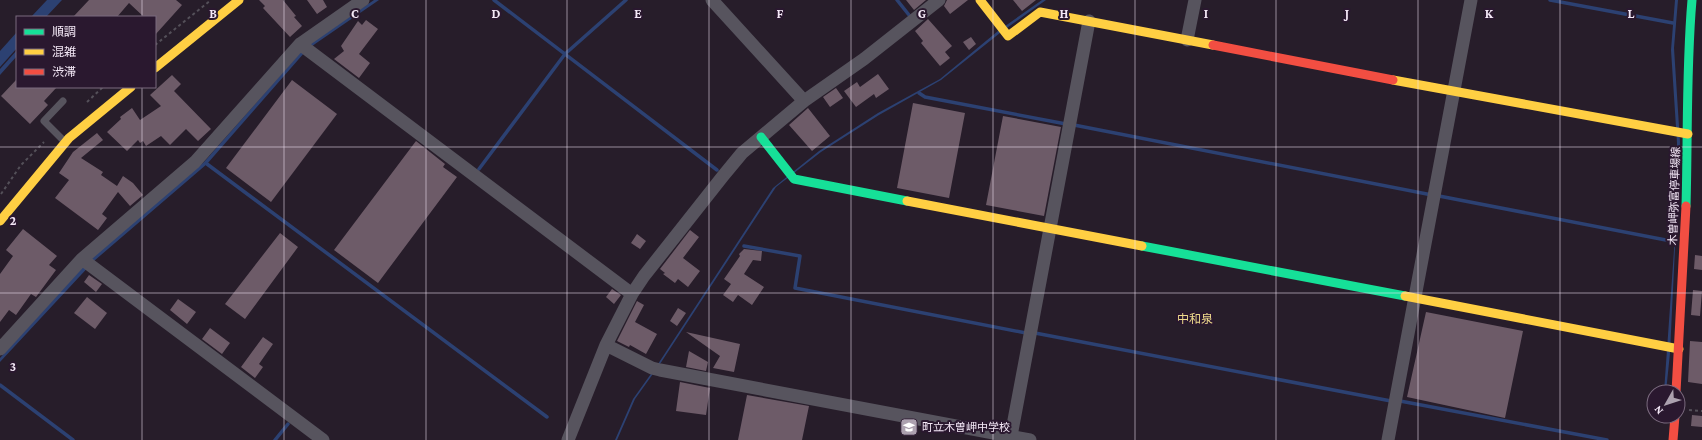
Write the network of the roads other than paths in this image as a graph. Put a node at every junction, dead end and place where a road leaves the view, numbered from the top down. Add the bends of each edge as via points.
1 (240, 0) edge
2 (363, 0) edge
3 (712, 0) edge
4 (939, 0) edge
5 (980, 0) edge
6 (1195, 0) edge
7 (1471, 0) edge
8 (1692, 0) edge
9 (1089, 21) junction
10 (1187, 40) junction
11 (304, 47) junction
12 (156, 67) edge
13 (130, 88) edge
14 (1454, 92) junction
15 (63, 101) dead end
16 (804, 101) junction
17 (1682, 133) junction
18 (761, 137) junction
19 (65, 142) junction
20 (0, 221) edge
21 (1050, 229) junction
22 (86, 262) junction
23 (632, 294) junction
24 (1415, 299) junction
25 (606, 345) junction
26 (1673, 347) junction
27 (0, 349) edge
28 (1675, 384) edge
29 (1674, 424) edge
30 (1011, 436) junction
31 (323, 440) edge
32 (568, 440) edge
33 (1030, 440) edge
34 (1388, 440) edge
35 (1673, 440) edge

1 - 12 street
2 - 11 street
3 - 16 street
4 - 16 street via 864,59
5 - 9 street via 1008,36 1040,12
6 - 10 street
7 - 14 street
8 - 17 street, 木曽岬弥富停車場線
9 - 10 street
9 - 21 street
10 - 14 street
11 - 22 street via 195,162
11 - 23 street
13 - 19 street
14 - 17 street
14 - 24 street
15 - 19 lane via 44,121
16 - 18 street
17 - 26 street, 木曽岬弥富停車場線 via 1685,241
18 - 21 street via 794,179
18 - 23 street via 742,153 723,176
19 - 20 street
21 - 24 street
21 - 30 street
22 - 27 street
22 - 31 street
23 - 25 street
24 - 26 street
24 - 34 street
25 - 30 street via 656,369
25 - 32 street
26 - 28 street, 木曽岬弥富停車場線
29 - 35 street
30 - 33 street

